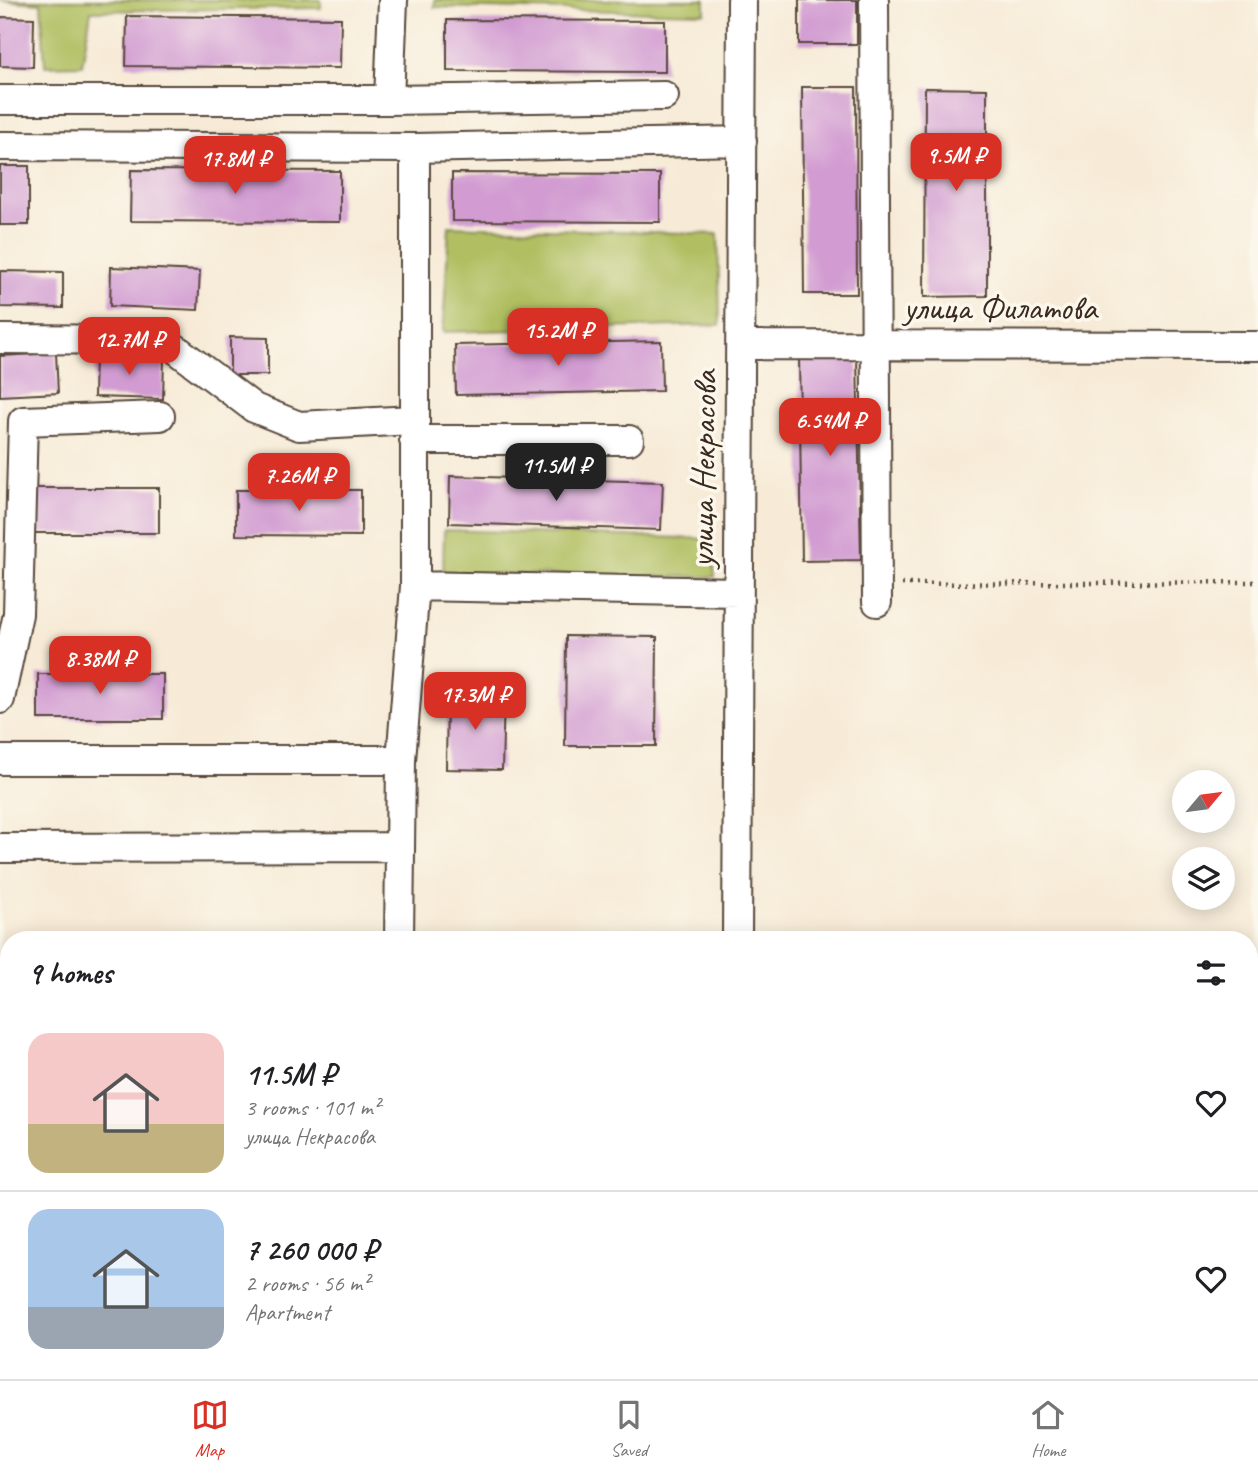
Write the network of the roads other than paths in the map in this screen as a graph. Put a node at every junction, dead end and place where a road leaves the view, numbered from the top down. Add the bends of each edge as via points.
1 (393, 0) edge
2 (742, 0) edge
3 (874, 0) edge
4 (664, 96) dead end
5 (0, 100) edge
6 (389, 100) junction
7 (41, 102) junction
8 (742, 141) junction
9 (0, 146) edge
10 (70, 147) junction
11 (415, 148) junction
12 (0, 339) edge
13 (877, 343) junction
14 (742, 345) junction
15 (1258, 346) edge
16 (160, 416) dead end
17 (414, 430) junction
18 (629, 440) dead end
19 (415, 586) junction
20 (738, 593) junction
21 (877, 593) road end
22 (0, 699) edge
23 (0, 760) edge
24 (401, 760) junction
25 (400, 847) junction
26 (0, 848) edge
27 (399, 931) edge
28 (737, 931) edge

1 - 6 street
2 - 8 street, улица Некрасова
3 - 13 street
4 - 6 street
5 - 7 street
6 - 7 street
7 - 10 street
8 - 11 street
8 - 14 street, улица Некрасова
9 - 10 street
10 - 11 street
11 - 17 street
12 - 17 street via 163,340 254,408 299,426
13 - 14 street, улица Филатова
13 - 15 street, улица Филатова
13 - 21 street
14 - 20 street, улица Некрасова
16 - 22 street via 23,421 18,614
17 - 18 street
17 - 19 street
19 - 20 street
19 - 24 street
20 - 28 street, улица Некрасова
23 - 24 street
24 - 25 street
25 - 26 street
25 - 27 street

